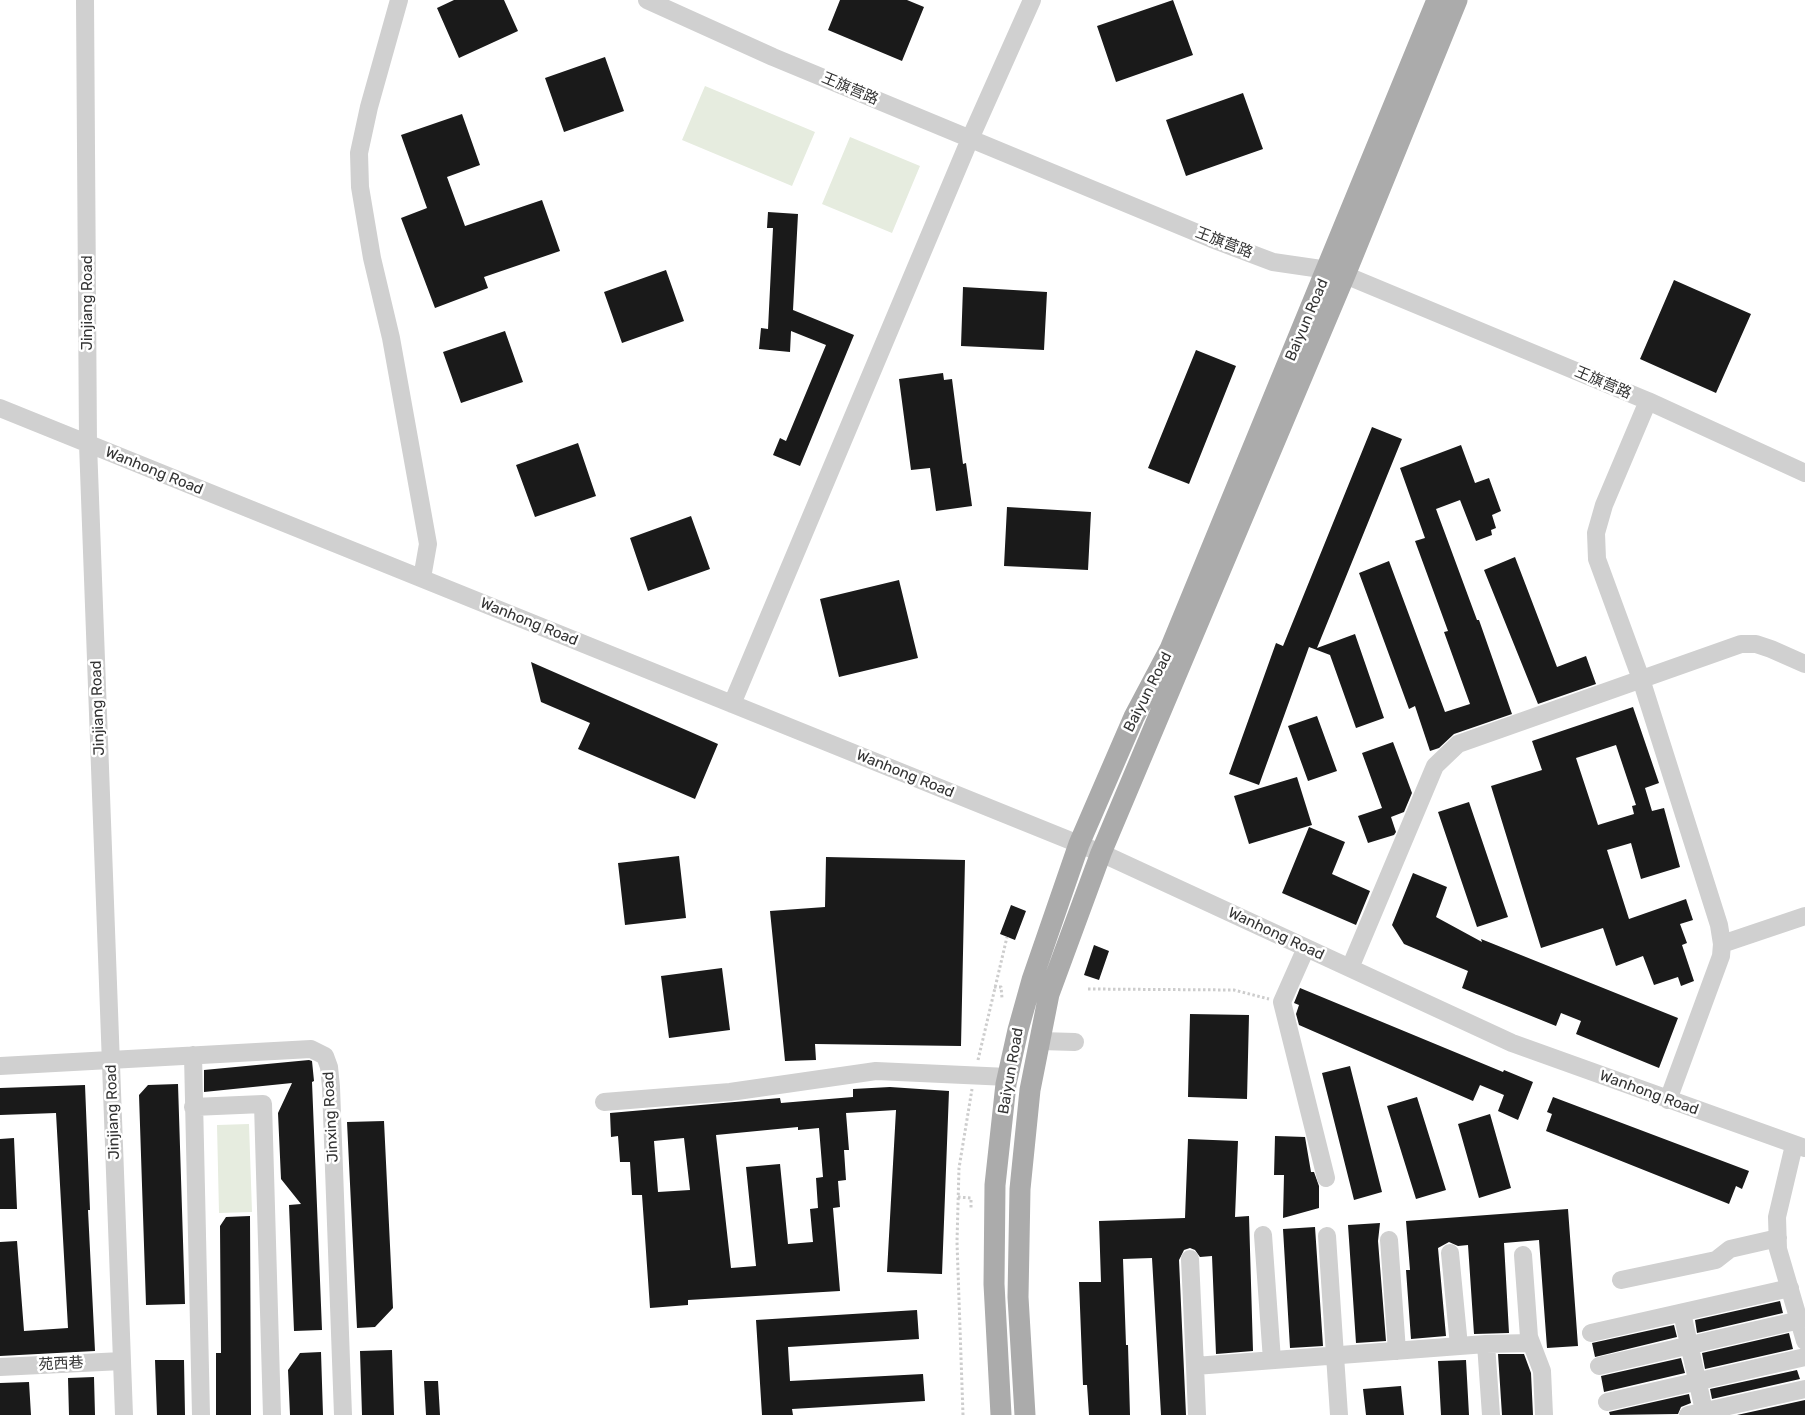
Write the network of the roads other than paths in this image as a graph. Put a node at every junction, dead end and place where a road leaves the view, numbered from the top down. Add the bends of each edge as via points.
1 (84, 0) edge
2 (399, 0) edge
3 (647, 0) edge
4 (1032, 0) edge
5 (1438, 0) edge
6 (1457, 0) edge
7 (970, 139) junction
8 (1336, 273) junction
9 (1648, 401) junction
10 (0, 408) edge
11 (88, 444) junction
12 (1805, 473) edge
13 (422, 578) junction
14 (1805, 664) edge
15 (1641, 679) junction
16 (732, 704) junction
17 (1079, 844) junction
18 (1101, 853) junction
19 (1805, 916) edge
20 (1722, 944) junction
21 (1306, 948) junction
22 (1350, 968) junction
23 (1040, 1041) junction
24 (1075, 1042) dead end
25 (193, 1055) junction
26 (110, 1059) junction
27 (0, 1066) edge
28 (1008, 1077) junction
29 (1668, 1100) junction
30 (604, 1102) dead end
31 (193, 1108) junction
32 (1799, 1146) edge
33 (1326, 1178) dead end
34 (1263, 1235) dead end
35 (1327, 1236) dead end
36 (1778, 1238) junction
37 (1389, 1240) dead end
38 (1450, 1253) dead end
39 (1522, 1255) dead end
40 (1190, 1259) dead end
41 (1621, 1280) dead end
42 (1790, 1288) junction
43 (1682, 1313) junction
44 (1800, 1320) junction
45 (1591, 1333) dead end
46 (1805, 1341) edge
47 (1530, 1343) junction
48 (1486, 1344) junction
49 (1459, 1346) junction
50 (1690, 1346) junction
51 (1397, 1350) junction
52 (1336, 1354) junction
53 (1805, 1357) edge
54 (1272, 1360) junction
55 (122, 1361) junction
56 (1195, 1366) junction
57 (1599, 1366) dead end
58 (0, 1367) edge
59 (1698, 1382) junction
60 (1805, 1389) edge
61 (1608, 1402) dead end
62 (1699, 1414) edge
63 (124, 1415) edge
64 (201, 1415) edge
65 (272, 1415) edge
66 (343, 1415) edge
67 (1001, 1415) edge
68 (1025, 1415) edge
69 (1197, 1415) edge
70 (1338, 1415) edge
71 (1490, 1415) edge
72 (1544, 1415) edge

1 - 11 street, Jinjiang Road
2 - 13 street via 359,153 360,187 428,544
3 - 7 street, 王旗营路 via 773,57
4 - 7 street
5 - 8 main road, Baiyun Road
6 - 8 main road, Baiyun Road
7 - 8 street, 王旗营路 via 1273,262
7 - 16 street
8 - 9 street, 王旗营路
8 - 17 main road, Baiyun Road via 1170,649 1134,717
8 - 18 main road, Baiyun Road
9 - 12 street, 王旗营路
9 - 15 street via 1604,505 1596,533 1597,558
10 - 11 street, Wanhong Road
11 - 13 street, Wanhong Road
11 - 26 street, Jinjiang Road
13 - 16 street, Wanhong Road
14 - 15 street via 1756,644 1740,644
15 - 20 street via 1719,925
15 - 22 street via 1458,744 1435,766
16 - 17 street, Wanhong Road
17 - 18 street, Wanhong Road
17 - 28 main road, Baiyun Road via 1032,980
18 - 21 street, Wanhong Road
18 - 23 main road, Baiyun Road via 1049,994
19 - 20 street
20 - 29 street via 1721,956
21 - 22 street, Wanhong Road
21 - 33 street via 1282,1002
22 - 29 street, Wanhong Road via 1512,1043
23 - 24 street
23 - 68 main road, Baiyun Road via 1030,1090 1020,1189 1018,1297
25 - 26 street, Jinxing Road
25 - 31 street
25 - 66 street, Jinxing Road via 311,1049 325,1056 331,1087
26 - 27 street, Jinxing Road
26 - 55 street, Jinjiang Road
28 - 30 street via 876,1071 730,1092
28 - 67 main road, Baiyun Road via 995,1185 994,1284
29 - 32 street, Wanhong Road
31 - 64 street
31 - 65 street via 262,1104
32 - 36 street via 1777,1217
34 - 54 street
35 - 52 street
36 - 41 street via 1730,1249 1716,1260
36 - 42 street via 1783,1273
37 - 51 street
38 - 49 street
39 - 47 street
40 - 56 street
42 - 43 street
42 - 44 street
43 - 45 street
43 - 50 street
44 - 46 street
44 - 50 street
47 - 48 street
47 - 72 street via 1542,1371
48 - 49 street
48 - 71 street
49 - 51 street
50 - 57 street
50 - 59 street
51 - 52 street
52 - 54 street
52 - 70 street
53 - 59 street
54 - 56 street
55 - 58 street, 苑西巷
55 - 63 street, Jinjiang Road
56 - 69 street
59 - 61 street
59 - 62 street
60 - 62 street

